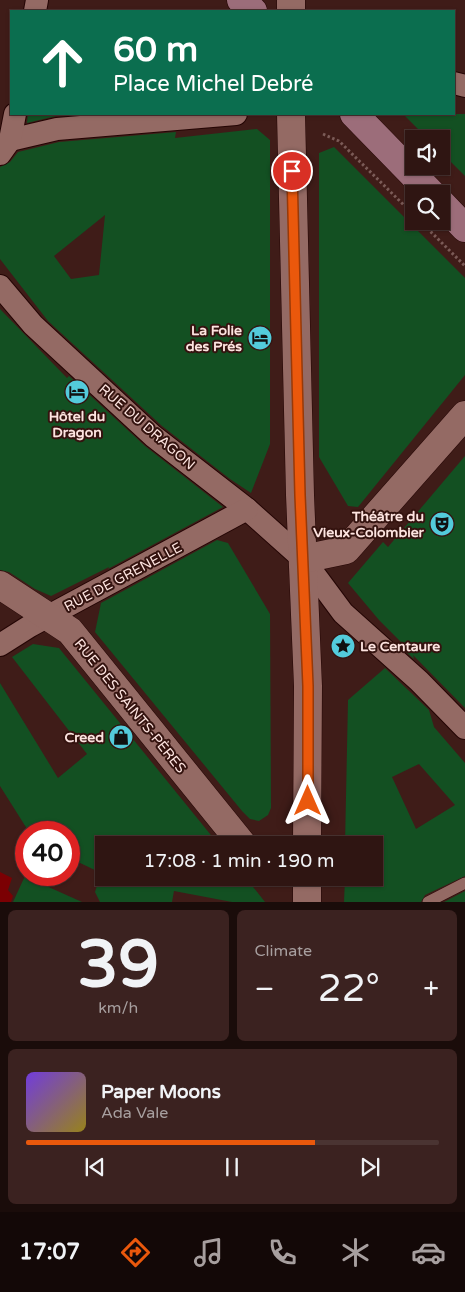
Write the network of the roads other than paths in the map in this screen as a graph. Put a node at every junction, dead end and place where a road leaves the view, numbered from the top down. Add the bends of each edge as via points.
1 (241, 0) edge
2 (251, 10) edge
3 (15, 115) edge
4 (224, 115) edge
5 (291, 115) edge
6 (355, 115) edge
7 (5, 147) edge
8 (423, 185) edge
9 (450, 212) edge
10 (465, 228) edge
11 (0, 286) edge
12 (465, 415) edge
13 (247, 509) junction
14 (303, 559) junction
15 (0, 585) edge
16 (48, 618) junction
17 (0, 645) edge
18 (465, 728) edge
19 (236, 836) edge
20 (307, 836) edge
21 (465, 883) edge
22 (307, 886) edge
23 (307, 902) edge
24 (428, 902) edge

1 - 2 main road
3 - 7 street
4 - 7 street via 57,129
5 - 14 street
6 - 8 main road
9 - 10 main road
11 - 13 street, RUE DU DRAGON via 33,325 153,436
12 - 14 street via 346,550
13 - 14 street, RUE DU DRAGON
13 - 16 street, RUE DE GRENELLE
14 - 18 street, RUE DU DRAGON via 343,613 419,681
14 - 20 street via 308,686
15 - 16 street, RUE DES SAINTS-PÈRES
16 - 17 street, RUE DE GRENELLE
16 - 19 street, RUE DES SAINTS-PÈRES via 74,637
21 - 24 lane
22 - 23 street

